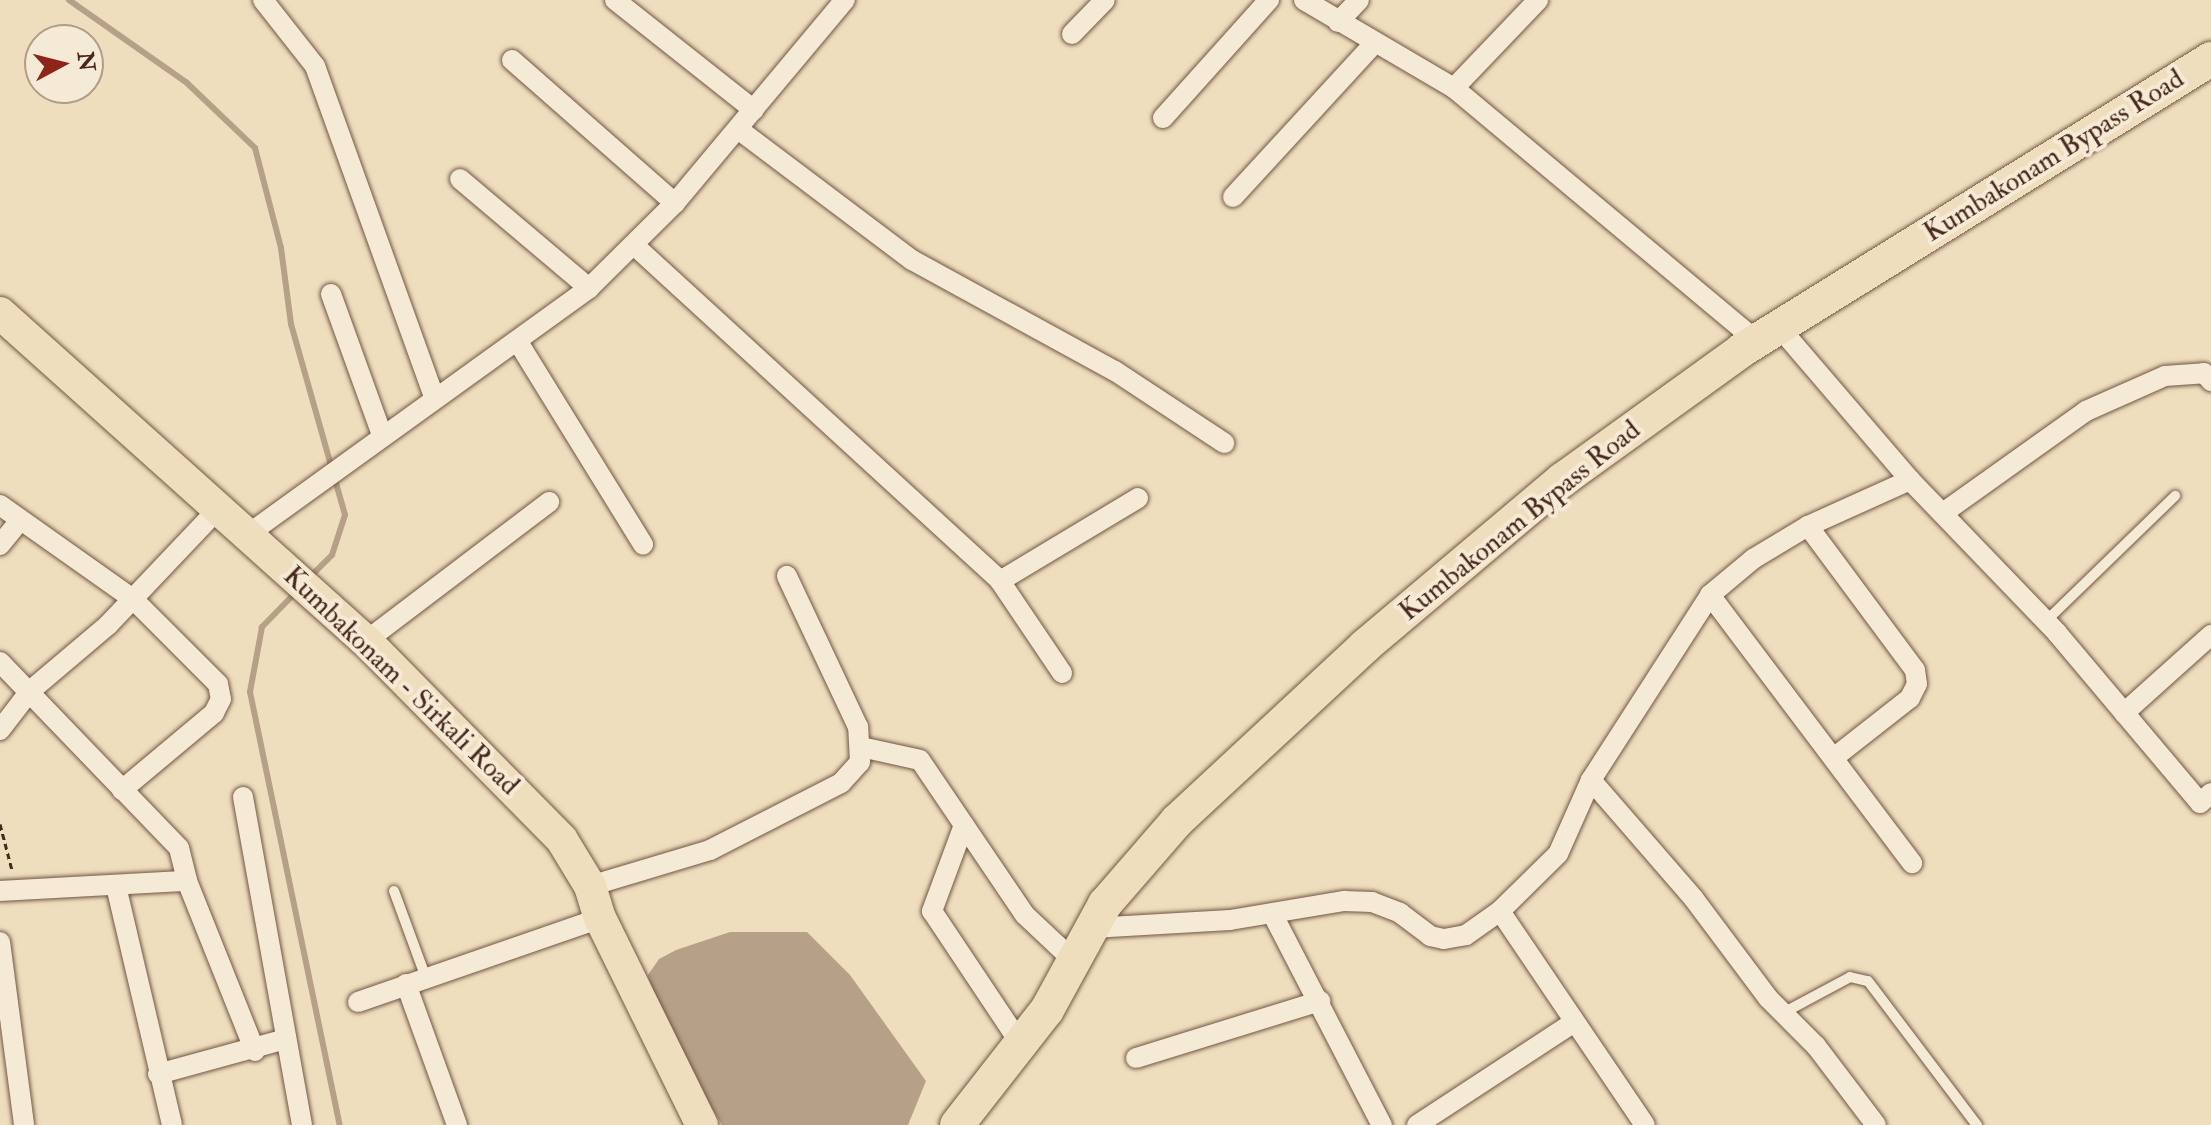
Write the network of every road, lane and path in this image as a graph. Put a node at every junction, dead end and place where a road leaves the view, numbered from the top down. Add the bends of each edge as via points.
1 (263, 0) edge
2 (615, 0) edge
3 (845, 0) edge
4 (1105, 0) edge
5 (1269, 0) edge
6 (1304, 0) edge
7 (1359, 0) edge
8 (1538, 0) edge
9 (1338, 22) junction
10 (1072, 34) dead end
11 (1373, 45) junction
12 (2211, 59) edge
13 (512, 60) dead end
14 (1454, 88) junction
15 (754, 110) junction
16 (1163, 118) dead end
17 (738, 129) junction
18 (460, 179) dead end
19 (1233, 197) dead end
20 (675, 203) junction
21 (635, 246) junction
22 (589, 288) junction
23 (331, 294) dead end
24 (0, 313) edge
25 (1768, 334) junction
26 (518, 342) junction
27 (2209, 374) edge
28 (435, 399) junction
29 (382, 435) junction
30 (1224, 443) dead end
31 (1910, 480) junction
32 (2175, 496) dead end
33 (1138, 498) dead end
34 (549, 502) dead end
35 (0, 505) edge
36 (218, 509) junction
37 (1943, 513) junction
38 (18, 523) junction
39 (1808, 526) junction
40 (247, 535) junction
41 (643, 544) dead end
42 (0, 545) edge
43 (787, 576) dead end
44 (1000, 581) junction
45 (1710, 595) junction
46 (133, 599) junction
47 (2046, 621) junction
48 (2211, 635) edge
49 (366, 641) junction
50 (0, 662) edge
51 (1062, 673) dead end
52 (30, 691) junction
53 (2124, 713) junction
54 (0, 730) edge
55 (861, 747) junction
56 (1836, 756) junction
57 (1591, 780) junction
58 (122, 790) junction
59 (243, 797) dead end
60 (2207, 804) edge
61 (0, 824) edge
62 (964, 825) junction
63 (1912, 863) dead end
64 (187, 881) junction
65 (116, 886) junction
66 (590, 886) junction
67 (8, 891) edge
68 (394, 891) dead end
69 (1500, 911) junction
70 (1273, 915) junction
71 (600, 918) junction
72 (1092, 928) junction
73 (0, 942) edge
74 (1074, 961) junction
75 (416, 981) junction
76 (1320, 1001) junction
77 (358, 1002) dead end
78 (1783, 1013) junction
79 (1573, 1023) junction
80 (286, 1039) junction
81 (1022, 1046) junction
82 (255, 1051) junction
83 (1136, 1058) dead end
84 (158, 1074) junction
85 (1636, 1122) edge
86 (24, 1125) edge
87 (172, 1125) edge
88 (302, 1125) edge
89 (457, 1125) edge
90 (702, 1125) edge
91 (957, 1125) edge
92 (1382, 1125) edge
93 (1417, 1125) edge
94 (1876, 1125) edge
95 (1977, 1125) edge

1 - 28 street via 315,66
2 - 15 street
3 - 15 street
4 - 10 street
5 - 16 street
6 - 9 street
7 - 9 street
8 - 14 street
9 - 11 street
11 - 14 street
11 - 19 street
12 - 25 highway, Kumbakonam Bypass Road
13 - 20 street
14 - 25 street
15 - 17 street
17 - 20 street
17 - 30 street via 912,260 1115,371
18 - 22 street
20 - 21 street
21 - 22 street
21 - 44 street
22 - 26 street
23 - 29 street
24 - 36 main road, Kumbakonam - Sirkali Road
25 - 31 street
25 - 72 highway, Kumbakonam Bypass Road via 1562,480 1365,646 1177,821 1105,904
26 - 28 street
26 - 41 street
27 - 37 street via 2165,376 2086,411
28 - 29 street
29 - 40 street
31 - 37 street
31 - 39 street
32 - 47 lane
33 - 44 street
34 - 49 street
35 - 38 street
36 - 40 main road, Kumbakonam - Sirkali Road
36 - 46 street
37 - 47 street
38 - 42 street
38 - 46 street
39 - 45 street via 1753,559
39 - 56 street via 1915,670 1917,684 1910,698
40 - 49 main road, Kumbakonam - Sirkali Road
43 - 55 street via 858,727
44 - 51 street
45 - 56 street
45 - 57 street
46 - 52 street
46 - 58 street via 218,684 221,699 214,713
47 - 53 street
48 - 53 street
49 - 66 main road, Kumbakonam - Sirkali Road via 529,803 562,840
50 - 52 street
52 - 54 street
52 - 58 street
53 - 60 street
55 - 62 street via 920,760
55 - 66 street via 860,762 841,783 781,817 710,850
56 - 63 street
57 - 69 street via 1558,854
57 - 78 street
58 - 64 street via 179,848
59 - 80 street
61 - 67 path
62 - 74 street via 1025,915
62 - 81 street via 932,911
64 - 65 street
64 - 82 street
65 - 67 street
65 - 84 street
66 - 71 main road, Kumbakonam - Sirkali Road
68 - 75 lane
69 - 70 street via 1466,935 1444,939 1372,902 1344,901
69 - 79 street
70 - 72 street
70 - 76 street
71 - 75 street
71 - 90 main road, Kumbakonam - Sirkali Road
72 - 74 highway, Kumbakonam Bypass Road
73 - 86 street
74 - 81 highway, Kumbakonam Bypass Road
75 - 77 street
75 - 89 street
76 - 83 street
76 - 92 street
78 - 94 street via 1816,1046
78 - 95 lane via 1850,977 1868,981
79 - 85 street
79 - 93 street
80 - 82 street
80 - 88 street
81 - 91 highway, Kumbakonam Bypass Road
82 - 84 street
84 - 87 street

